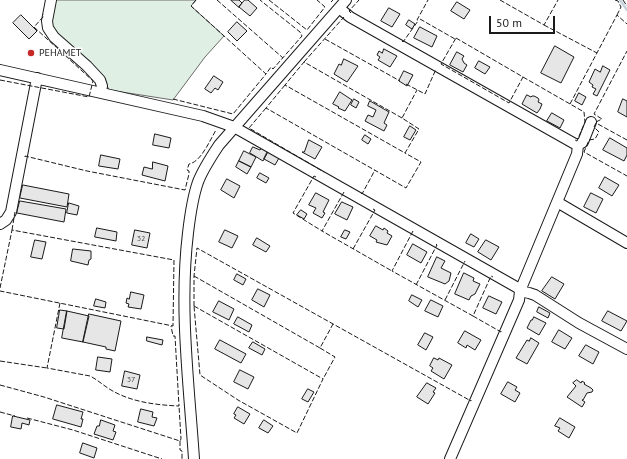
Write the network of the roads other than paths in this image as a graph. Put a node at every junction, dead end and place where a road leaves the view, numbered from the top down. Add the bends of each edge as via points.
1 (51, 0) edge
2 (346, 0) edge
3 (339, 8) junction
4 (0, 70) edge
5 (37, 78) junction
6 (101, 92) junction
7 (590, 122) dead end
8 (234, 127) junction
9 (578, 144) junction
10 (557, 202) junction
11 (0, 224) edge
12 (627, 243) edge
13 (520, 292) junction
14 (627, 349) edge
15 (194, 459) edge
16 (450, 459) edge

1 - 6 street via 48,28 54,37 100,80
2 - 3 street
3 - 8 street
3 - 9 street via 350,17
4 - 5 street
5 - 6 street
5 - 11 street via 11,212
6 - 8 street via 203,116
7 - 9 street via 583,142
8 - 13 street via 509,282
8 - 15 street via 202,172 193,199 185,254 184,286
9 - 10 street via 577,154
10 - 12 street
10 - 13 street
13 - 14 street via 535,296
13 - 16 street via 519,300

